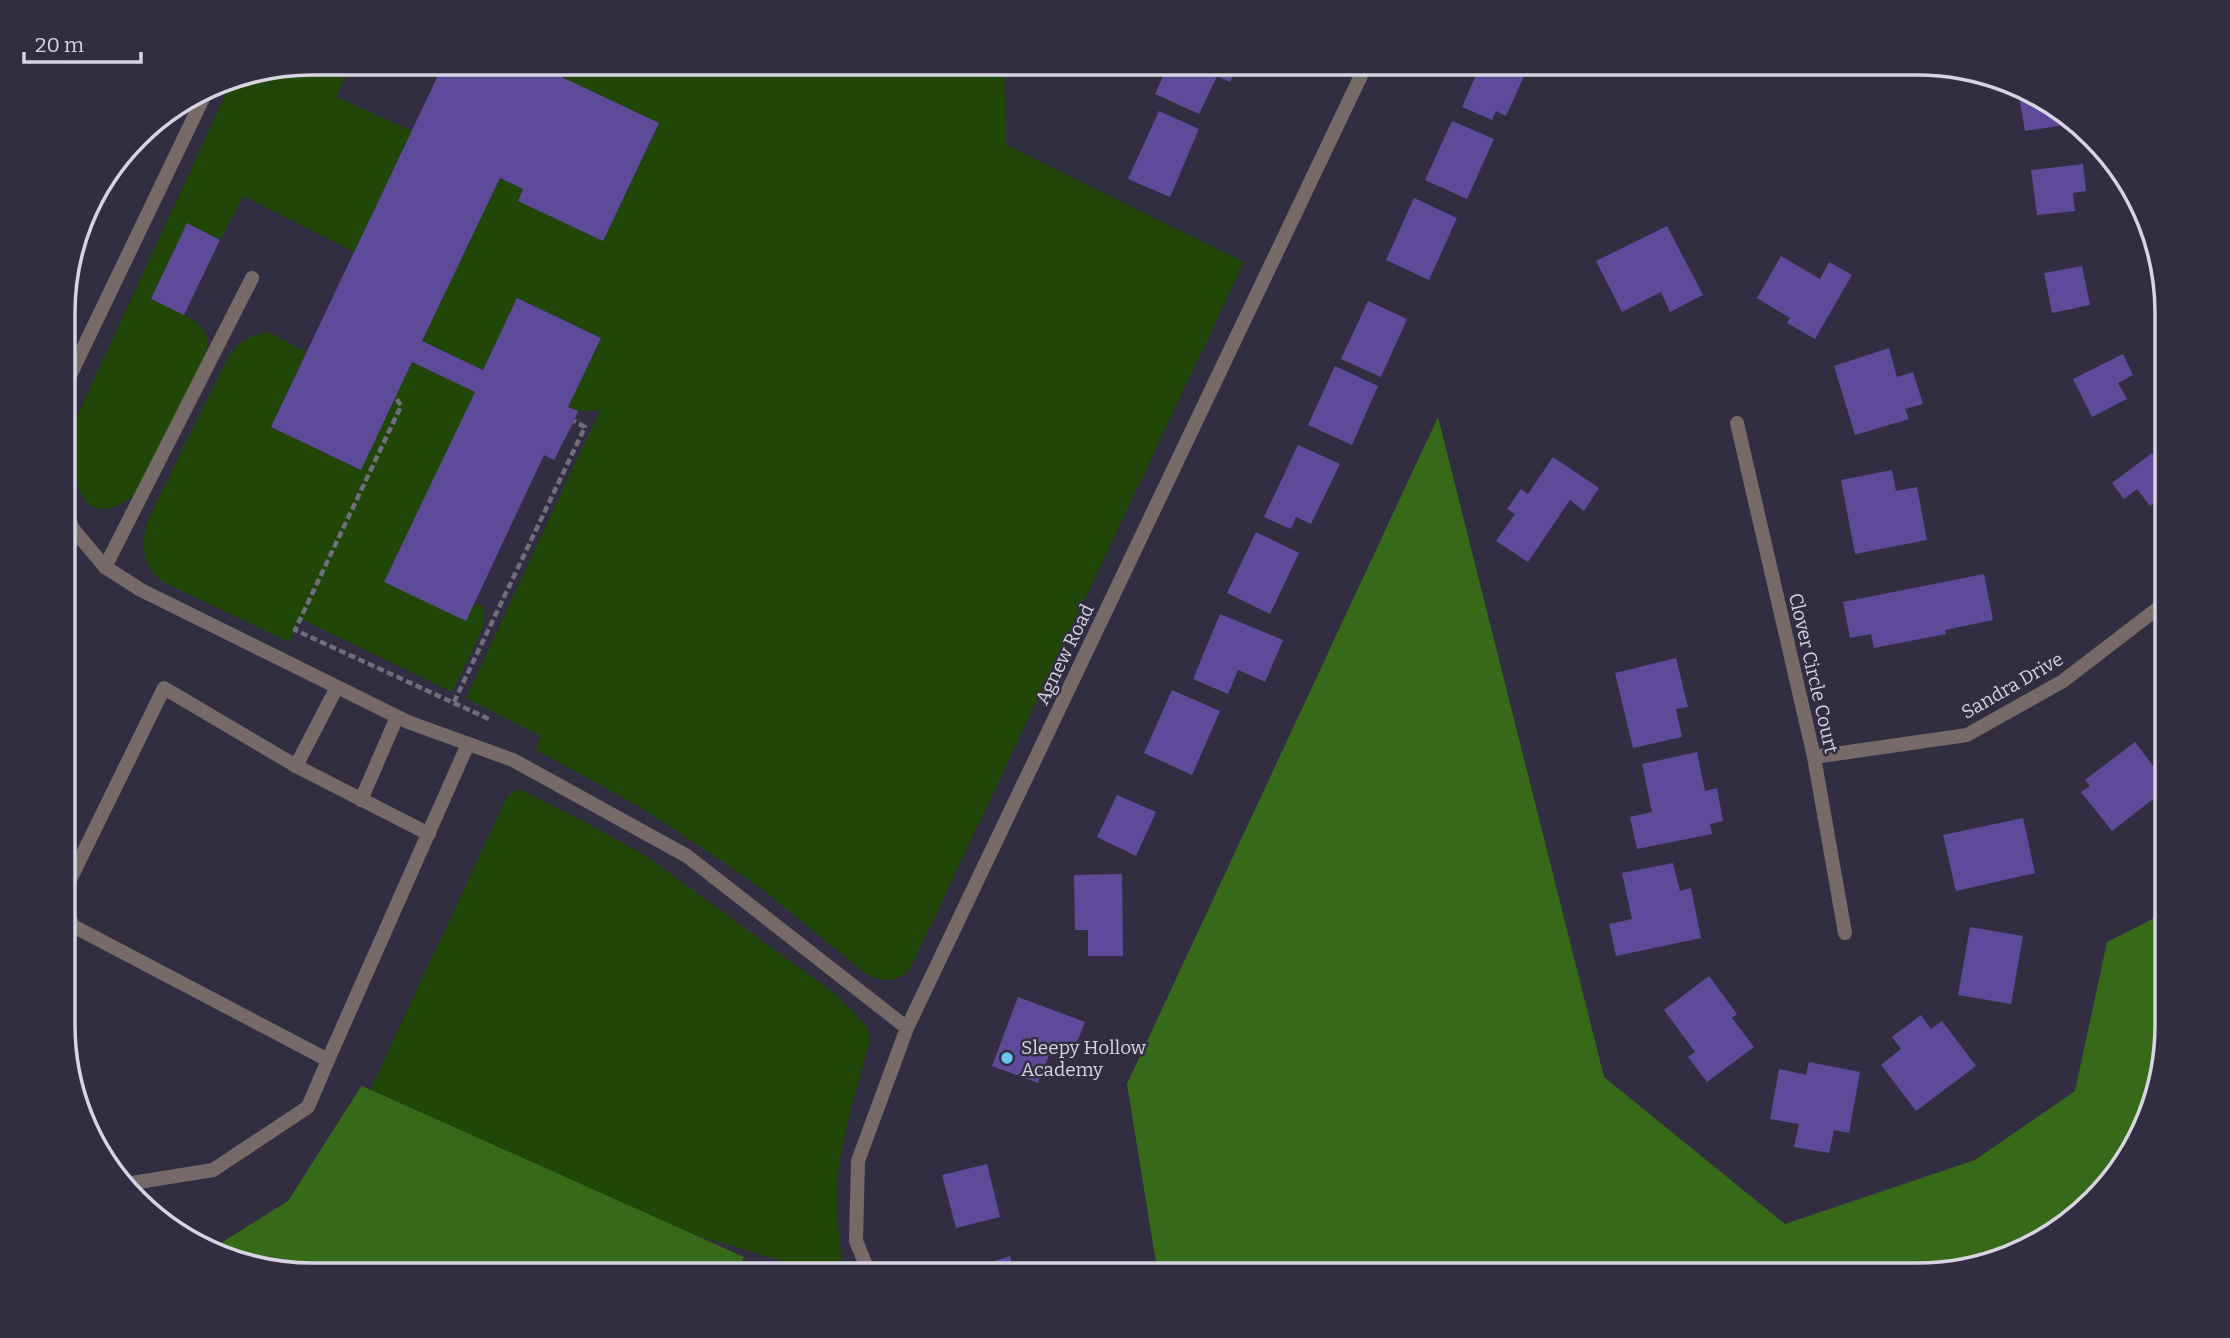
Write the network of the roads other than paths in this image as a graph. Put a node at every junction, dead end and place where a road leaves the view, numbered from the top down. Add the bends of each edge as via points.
1 (1361, 75) edge
2 (200, 104) edge
3 (251, 278) dead end
4 (75, 365) edge
5 (1737, 423) dead end
6 (75, 532) edge
7 (104, 568) junction
8 (2154, 611) edge
9 (337, 687) junction
10 (397, 717) junction
11 (468, 744) junction
12 (1814, 757) junction
13 (296, 766) junction
14 (361, 800) junction
15 (429, 834) junction
16 (75, 870) edge
17 (75, 927) edge
18 (1845, 933) dead end
19 (907, 1028) junction
20 (328, 1060) junction
21 (135, 1183) edge
22 (865, 1263) edge

1 - 19 street, Agnew Road
2 - 4 street
3 - 7 street
5 - 12 street, Clover Circle Court
6 - 7 street
7 - 9 street
8 - 12 street, Sandra Drive via 2063,681 1967,735
9 - 10 street
9 - 13 street
10 - 11 street
10 - 14 street
11 - 15 street
11 - 19 street via 513,760 687,856
12 - 18 street, Clover Circle Court
13 - 14 street
13 - 16 street via 164,688
14 - 15 street
15 - 20 street
17 - 20 street
19 - 22 street, Agnew Road via 858,1161 856,1241
20 - 21 street via 308,1107 213,1170

